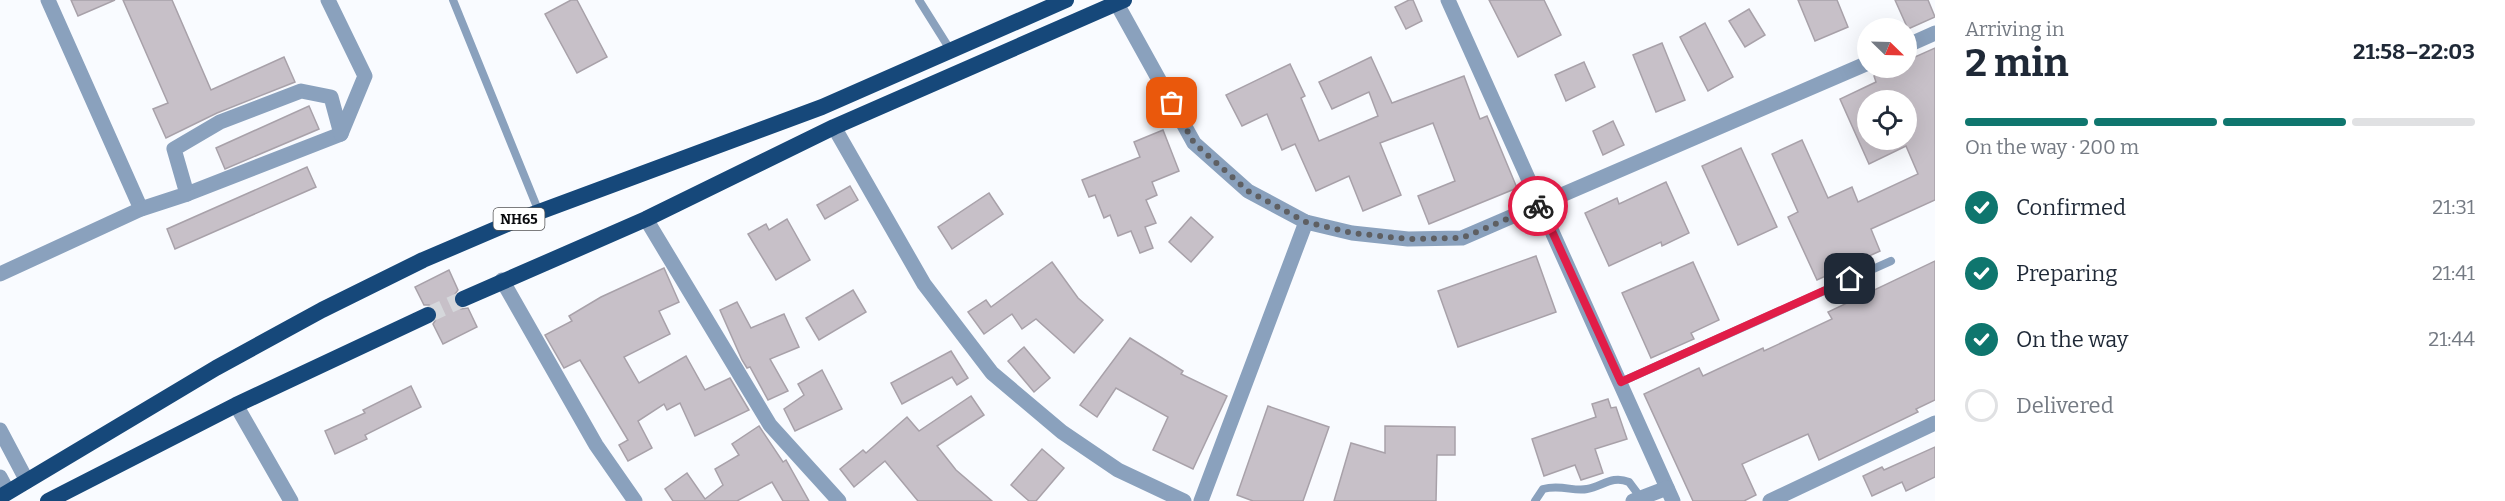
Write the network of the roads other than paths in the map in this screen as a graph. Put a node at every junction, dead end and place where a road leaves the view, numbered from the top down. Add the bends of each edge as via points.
1 (48, 0) edge
2 (328, 0) edge
3 (464, 0) edge
4 (919, 0) edge
5 (1066, 0) edge
6 (1448, 0) edge
7 (1120, 2) edge
8 (455, 3) edge
9 (1935, 33) edge
10 (1917, 41) edge
11 (951, 51) junction
12 (1857, 68) edge
13 (834, 127) junction
14 (341, 134) junction
15 (187, 194) junction
16 (1540, 205) junction
17 (141, 209) junction
18 (539, 212) junction
19 (646, 219) junction
20 (1306, 222) junction
21 (1892, 261) dead end
22 (0, 274) edge
23 (502, 280) junction
24 (463, 299) tunnel mouth
25 (428, 315) tunnel mouth
26 (1621, 382) junction
27 (236, 405) junction
28 (1935, 423) edge
29 (0, 430) edge
30 (0, 477) edge
31 (27, 481) junction
32 (4, 494) edge
33 (1670, 494) edge
34 (1637, 499) edge
35 (48, 501) edge
36 (291, 501) edge
37 (635, 501) edge
38 (839, 501) edge
39 (1184, 501) edge
40 (1201, 501) edge
41 (1535, 501) edge
42 (1770, 501) edge

1 - 17 street
2 - 14 street via 365,76
3 - 8 lane
4 - 11 lane
5 - 11 highway, NH65
6 - 16 street
7 - 13 highway
7 - 20 street via 1194,143 1248,191
8 - 18 lane
9 - 10 street
11 - 18 highway, NH65 via 822,107
12 - 16 street
13 - 19 highway
13 - 39 street via 924,284 992,373 1062,432 1118,470
14 - 15 street
14 - 15 street via 331,97 301,91 230,118 174,149
15 - 17 street
16 - 20 street via 1462,238 1408,239 1352,233
16 - 26 street
17 - 22 street
18 - 31 highway, NH65 via 423,260 322,310
19 - 23 highway
19 - 38 street via 770,425
20 - 40 street
21 - 26 lane
23 - 24 highway
23 - 37 street via 596,445
25 - 27 highway
26 - 33 street
27 - 35 highway
27 - 36 street
28 - 42 street
29 - 31 street
30 - 32 street
31 - 32 highway, NH65
33 - 34 street
34 - 41 lane via 1629,482 1613,479 1587,489 1543,489

